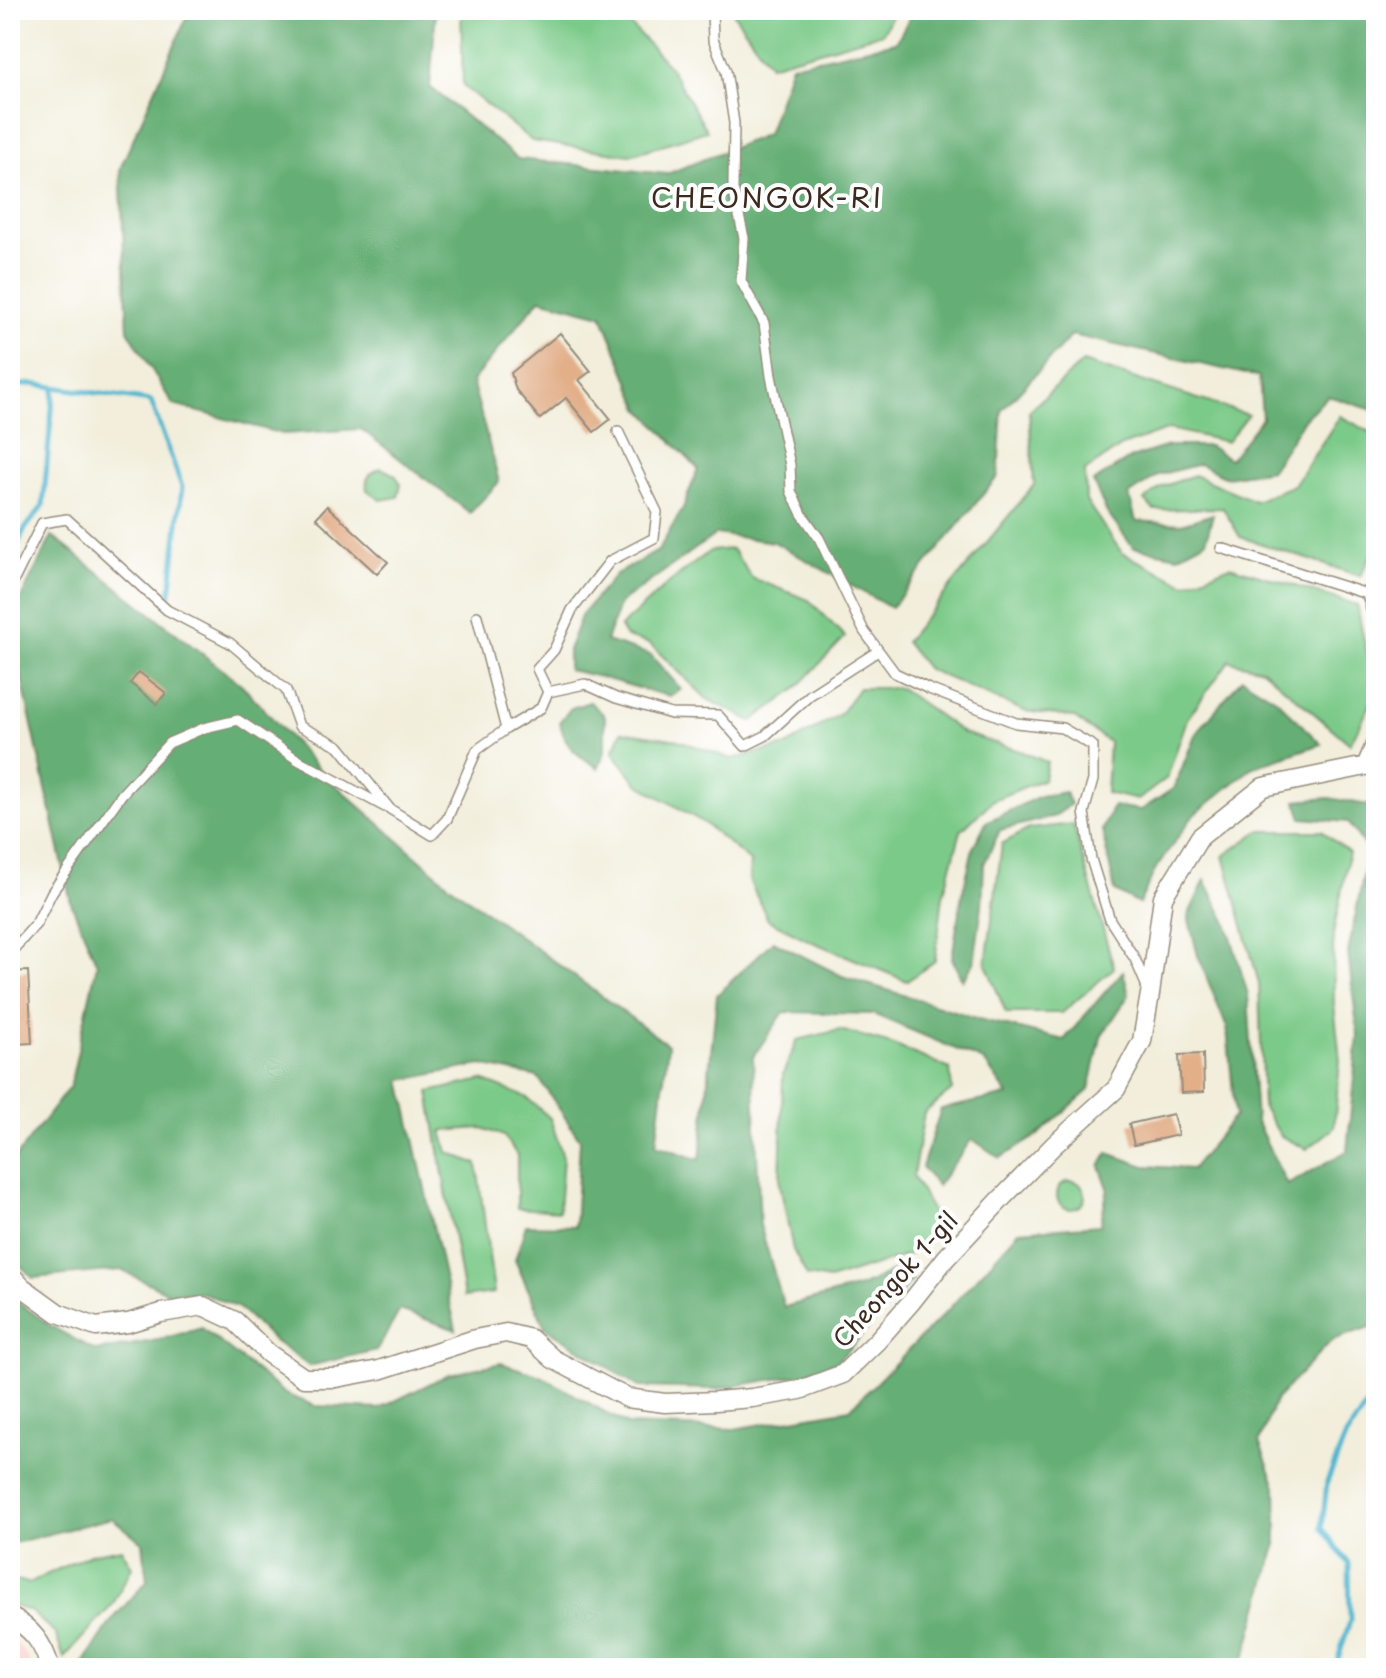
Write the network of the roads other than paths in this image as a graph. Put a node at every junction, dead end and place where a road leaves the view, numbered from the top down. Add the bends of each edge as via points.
1 (712, 10) edge
2 (618, 431) dead end
3 (1221, 548) dead end
4 (1376, 577) edge
5 (10, 588) edge
6 (1367, 594) junction
7 (477, 616) dead end
8 (1376, 629) edge
9 (878, 651) junction
10 (548, 692) junction
11 (506, 729) junction
12 (1376, 743) edge
13 (1371, 770) edge
14 (390, 809) junction
15 (10, 953) edge
16 (1150, 994) junction
17 (10, 1274) edge
18 (10, 1617) edge
19 (50, 1668) edge

1 - 9 lane via 713,39 726,71 734,123 733,189 744,238 741,281 764,323 791,491
2 - 10 lane via 657,512 654,538 610,561 572,610 554,650 537,669
3 - 6 lane
4 - 6 lane
5 - 14 lane via 42,523 67,519 167,610 230,643 286,690 299,726 339,746
6 - 8 lane
7 - 11 lane
9 - 10 lane via 745,746 718,715 671,714 585,684
9 - 16 lane via 895,673 929,689 1016,723 1062,728 1093,746 1093,780 1084,812 1091,859 1110,920
10 - 11 lane via 541,708
11 - 14 lane via 477,750 447,819 432,835
12 - 13 street, Cheongok 1-gil
13 - 16 street, Cheongok 1-gil via 1263,787 1200,837 1163,897
14 - 15 lane via 298,760 238,720 204,728 169,743 122,794 52,892 36,924
16 - 17 street, Cheongok 1-gil via 1142,1041 1116,1089 1002,1198 843,1374 800,1390 716,1401 627,1398 553,1359 531,1339 506,1333 379,1370 304,1378 235,1321 203,1306 96,1327 58,1313
18 - 19 street via 41,1643

